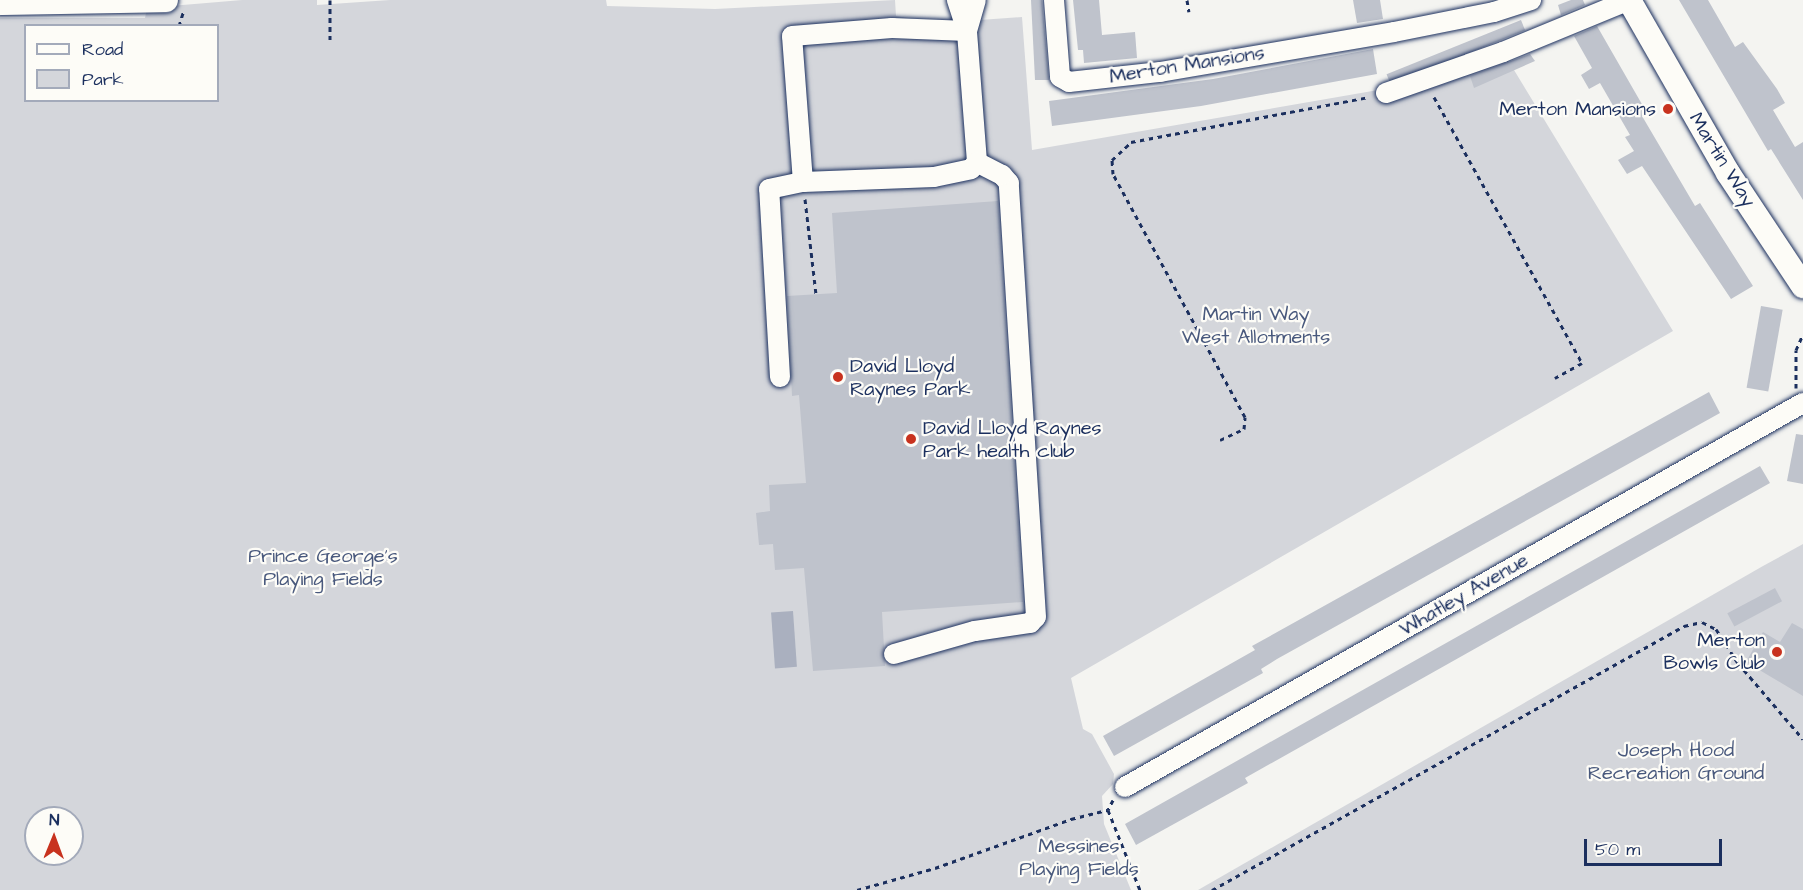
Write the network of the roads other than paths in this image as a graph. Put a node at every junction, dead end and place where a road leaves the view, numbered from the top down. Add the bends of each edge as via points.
1 (957, 0) edge
2 (976, 0) edge
3 (1054, 0) edge
4 (1531, 0) edge
5 (1629, 0) edge
6 (0, 3) edge
7 (175, 6) edge
8 (967, 31) junction
9 (1386, 93) road end
10 (977, 162) junction
11 (803, 182) junction
12 (1803, 286) edge
13 (780, 377) dead end
14 (1803, 403) edge
15 (894, 654) dead end
16 (1125, 788) dead end

1 - 8 street
2 - 8 street
3 - 4 street, Merton Mansions via 1060,77 1070,82 1160,72 1382,34 1494,12
5 - 9 street
5 - 12 main road, Martin Way via 1728,174
6 - 7 main road
8 - 10 street
8 - 11 street via 892,28 792,36
10 - 11 street via 971,169 942,176
10 - 15 street via 1009,183 1036,617 1030,623 975,631
11 - 13 street via 769,189
14 - 16 street, Whatley Avenue

